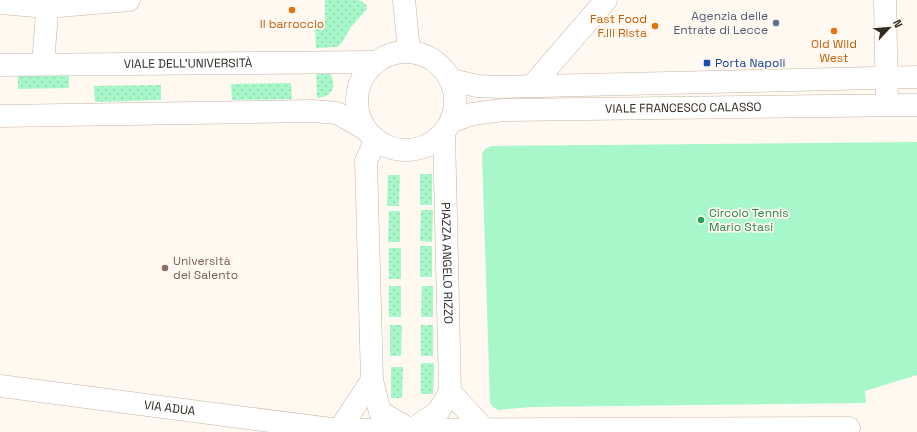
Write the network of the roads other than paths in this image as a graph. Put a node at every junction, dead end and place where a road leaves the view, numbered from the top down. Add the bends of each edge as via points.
1 (129, 0) edge
2 (404, 0) edge
3 (606, 0) edge
4 (885, 0) edge
5 (0, 3) edge
6 (48, 3) edge
7 (409, 51) junction
8 (376, 62) junction
9 (43, 64) junction
10 (0, 65) edge
11 (886, 77) junction
12 (917, 77) edge
13 (452, 80) junction
14 (532, 86) junction
15 (887, 105) junction
16 (917, 105) edge
17 (0, 116) edge
18 (448, 128) junction
19 (370, 134) junction
20 (372, 380) junction
21 (0, 386) edge
22 (450, 392) junction
23 (849, 428) dead end
24 (411, 430) junction
25 (339, 431) edge
26 (484, 431) edge

1 - 6 main road
2 - 7 main road
3 - 14 main road
4 - 11 main road
5 - 6 main road
6 - 9 main road
7 - 8 main road via 399,51
7 - 13 main road via 429,57 443,67
8 - 9 main road, VIALE DELL'UNIVERSITÀ
8 - 19 main road via 363,77 357,94 359,114
9 - 10 main road, VIALE DELL'UNIVERSITÀ
11 - 12 main road, VIALE FRANCESCO CALASSO
11 - 14 main road, VIALE FRANCESCO CALASSO
11 - 15 main road
13 - 14 main road, VIALE FRANCESCO CALASSO via 477,86
13 - 18 main road via 456,96 455,111
15 - 16 main road, VIALE FRANCESCO CALASSO
15 - 18 main road, VIALE FRANCESCO CALASSO via 503,110 472,114
17 - 19 main road via 312,111 338,114
18 - 19 main road via 435,142 409,150 386,146
18 - 22 main road, PIAZZA ANGELO RIZZO
19 - 20 main road via 366,161
20 - 24 main road via 380,412
20 - 25 main road
21 - 25 main road, VIA ADUA
22 - 24 main road via 438,412
22 - 26 main road
23 - 26 main road
24 - 25 main road
24 - 26 main road

